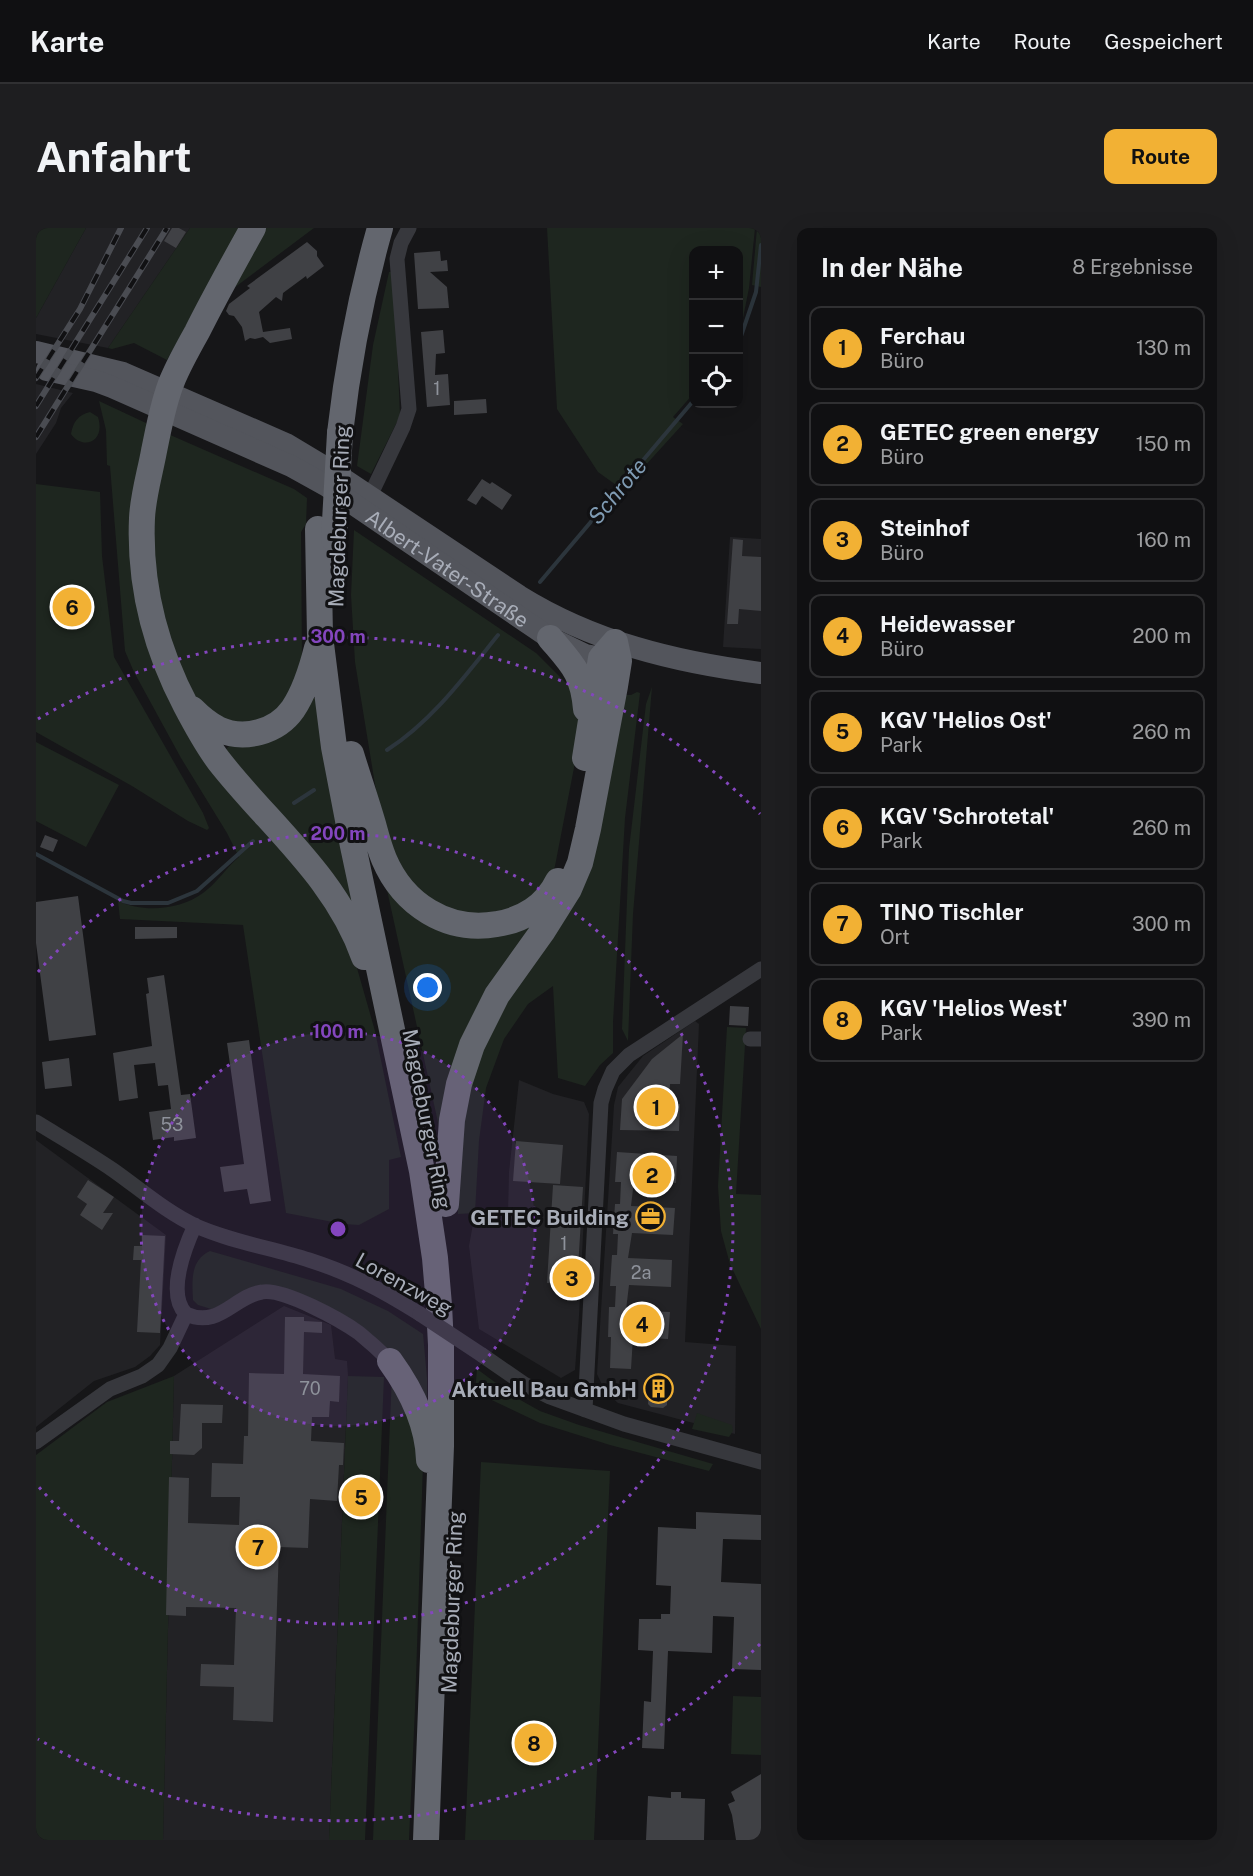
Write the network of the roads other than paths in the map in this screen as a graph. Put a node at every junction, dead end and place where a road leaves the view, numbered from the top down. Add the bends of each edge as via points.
1 (253, 228) edge
2 (361, 228) edge
3 (380, 228) edge
4 (409, 228) edge
5 (36, 352) edge
6 (36, 367) edge
7 (166, 401) junction
8 (333, 428) junction
9 (370, 496) junction
10 (326, 534) junction
11 (320, 636) junction
12 (550, 638) junction
13 (612, 654) junction
14 (761, 673) edge
15 (183, 701) junction
16 (588, 733) junction
17 (351, 754) junction
18 (761, 969) edge
19 (391, 1027) junction
20 (36, 1122) edge
21 (446, 1204) junction
22 (195, 1225) junction
23 (186, 1314) junction
24 (390, 1361) joint
25 (585, 1410) junction
26 (36, 1442) edge
27 (761, 1462) edge
28 (436, 1564) junction
29 (426, 1840) edge
30 (442, 1840) edge

1 - 7 highway via 177,370
2 - 8 highway, Magdeburger Ring via 335,350
3 - 8 highway, Magdeburger Ring
4 - 9 street via 397,259 409,409
5 - 7 main road via 115,370
6 - 7 main road
7 - 9 main road, Albert-Vater-Straße via 286,444
7 - 12 main road, Albert-Vater-Straße via 315,479
7 - 15 highway via 144,503 142,556 158,640
8 - 10 highway, Magdeburger Ring, bridge
9 - 13 main road, Albert-Vater-Straße
10 - 11 highway, Magdeburger Ring
10 - 17 highway, Magdeburger Ring
11 - 15 highway via 298,701 271,728 248,734 231,733 204,720
11 - 19 highway, Magdeburger Ring via 334,747
12 - 13 main road, Albert-Vater-Straße via 579,653
12 - 16 highway via 579,674
13 - 14 main road, Albert-Vater-Straße via 652,653
13 - 16 highway
13 - 21 highway via 593,804 580,863 570,889 497,995 472,1045 455,1102
15 - 19 highway via 218,760 336,900 352,927
16 - 17 highway via 566,855 556,885 527,914 487,926 466,926 440,918 417,904 400,886 384,858
17 - 21 highway, Magdeburger Ring
18 - 25 street via 629,1055 613,1071 605,1089 597,1168
19 - 28 highway, Magdeburger Ring via 422,1171 439,1305 442,1396
20 - 22 street, Lorenzweg
21 - 30 highway, Magdeburger Ring via 459,1360
22 - 23 street via 180,1267 179,1302
22 - 25 street, Lorenzweg, bridge via 233,1240 310,1260 377,1287 525,1384
23 - 24 street via 214,1316 251,1295 270,1291 347,1325
23 - 26 street via 158,1365 110,1389
24 - 28 highway via 405,1383 426,1434 427,1548
25 - 27 street, Lorenzweg
28 - 29 highway, Magdeburger Ring

